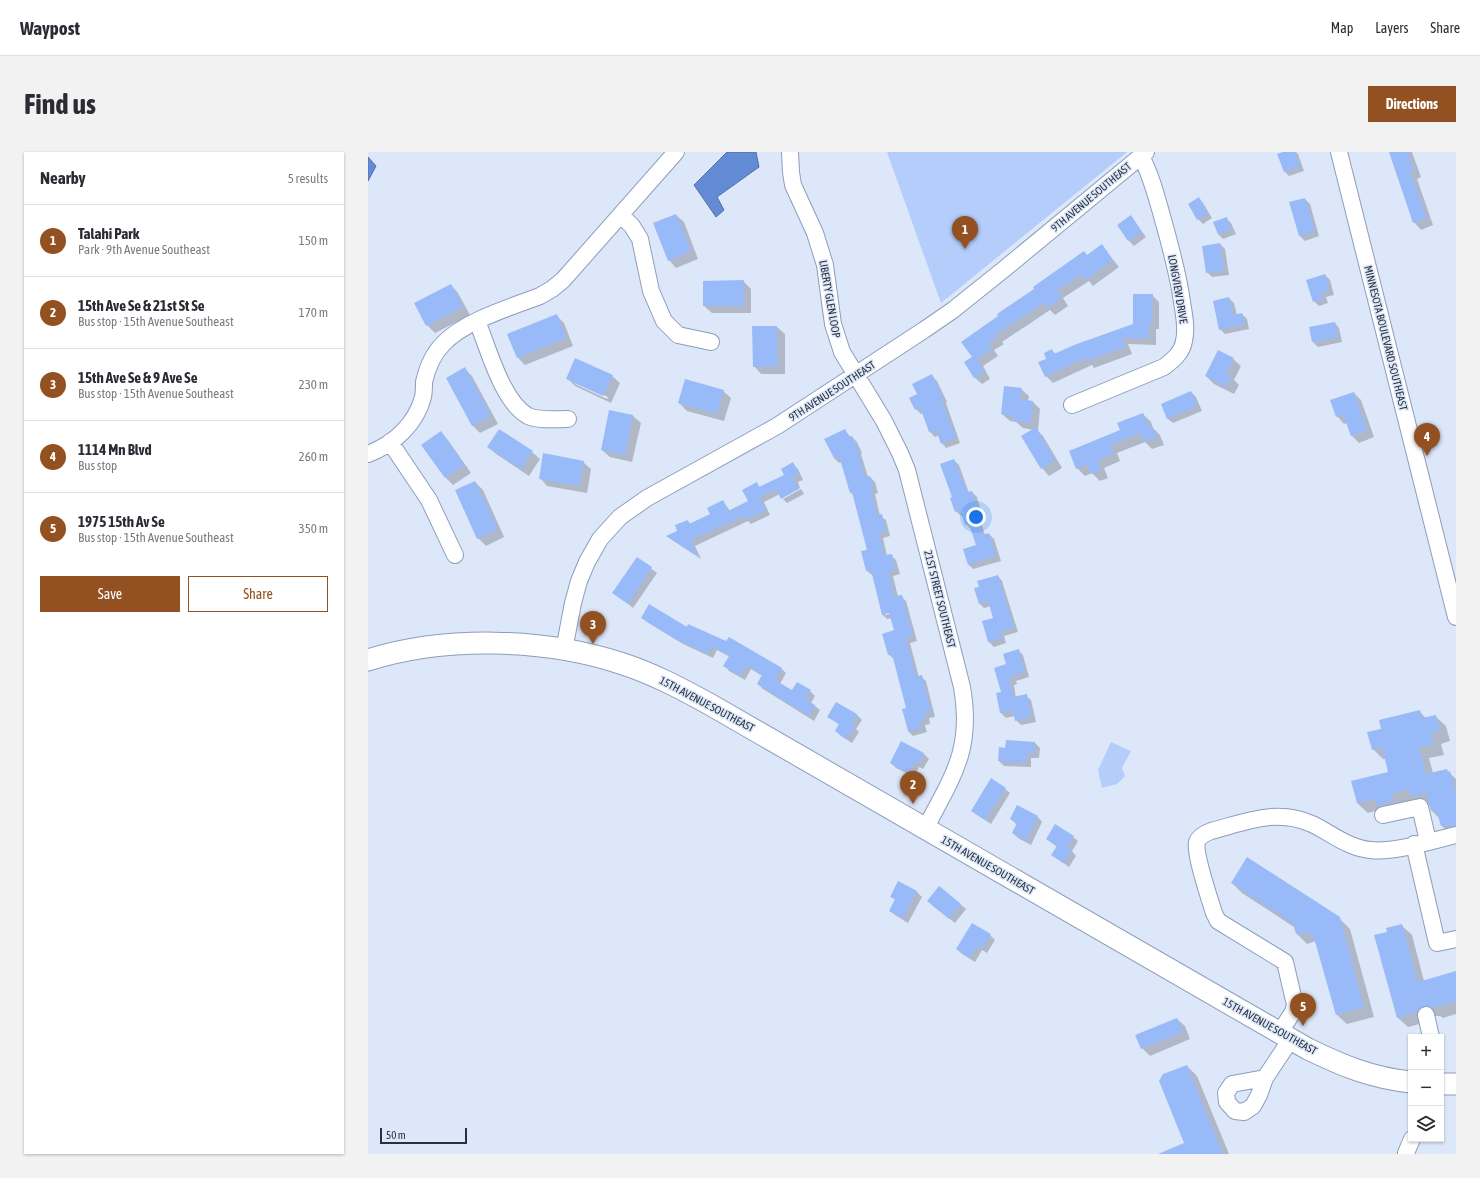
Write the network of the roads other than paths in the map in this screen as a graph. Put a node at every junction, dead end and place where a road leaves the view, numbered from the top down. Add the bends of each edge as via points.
1 (676, 152) edge
2 (790, 152) edge
3 (1339, 152) edge
4 (1143, 154) edge
5 (621, 215) junction
6 (477, 321) junction
7 (711, 342) dead end
8 (855, 376) junction
9 (1072, 405) dead end
10 (568, 419) dead end
11 (390, 442) junction
12 (368, 454) edge
13 (455, 555) dead end
14 (1455, 612) edge
15 (564, 650) junction
16 (368, 660) edge
17 (1382, 815) dead end
18 (925, 829) junction
19 (1456, 835) edge
20 (1421, 843) junction
21 (1456, 939) edge
22 (1426, 1015) dead end
23 (1430, 1034) edge
24 (1285, 1035) junction
25 (1265, 1078) dead end
26 (1408, 1082) edge
27 (1444, 1084) edge
28 (1456, 1084) edge

1 - 5 street
2 - 8 street, LIBERTY GLEN LOOP via 793,186 815,233 825,265 836,336
3 - 14 street, MINNESOTA BOULEVARD SOUTHEAST
4 - 8 street, 9TH AVENUE SOUTHEAST via 953,310
4 - 9 street, LONGVIEW DRIVE via 1174,260 1184,314 1184,342 1180,352 1164,367
5 - 6 street via 552,289
5 - 7 street via 640,239 651,291 664,321 678,335
6 - 10 street via 496,373 519,409 536,418
6 - 11 street via 452,335 434,356 425,380 420,408 404,431
8 - 15 street, 9TH AVENUE SOUTHEAST via 777,426 647,498 620,517 600,539 587,562 573,602
8 - 18 street, 21ST STREET SOUTHEAST via 893,436 907,470 965,700 966,724 959,762
11 - 12 street
11 - 13 street via 432,505
15 - 16 main road, 15TH AVENUE SOUTHEAST via 528,645 457,644 416,649
15 - 18 main road, 15TH AVENUE SOUTHEAST via 620,663 680,687
17 - 20 street via 1420,806
18 - 24 main road, 15TH AVENUE SOUTHEAST
19 - 20 street
20 - 21 street via 1437,943
20 - 24 street via 1388,850 1369,850 1352,846 1294,817 1275,816 1212,831 1202,835 1197,842 1218,921 1284,962 1295,1005
22 - 23 street
24 - 25 street
24 - 26 main road, 15TH AVENUE SOUTHEAST via 1336,1062 1366,1074
27 - 28 main road

